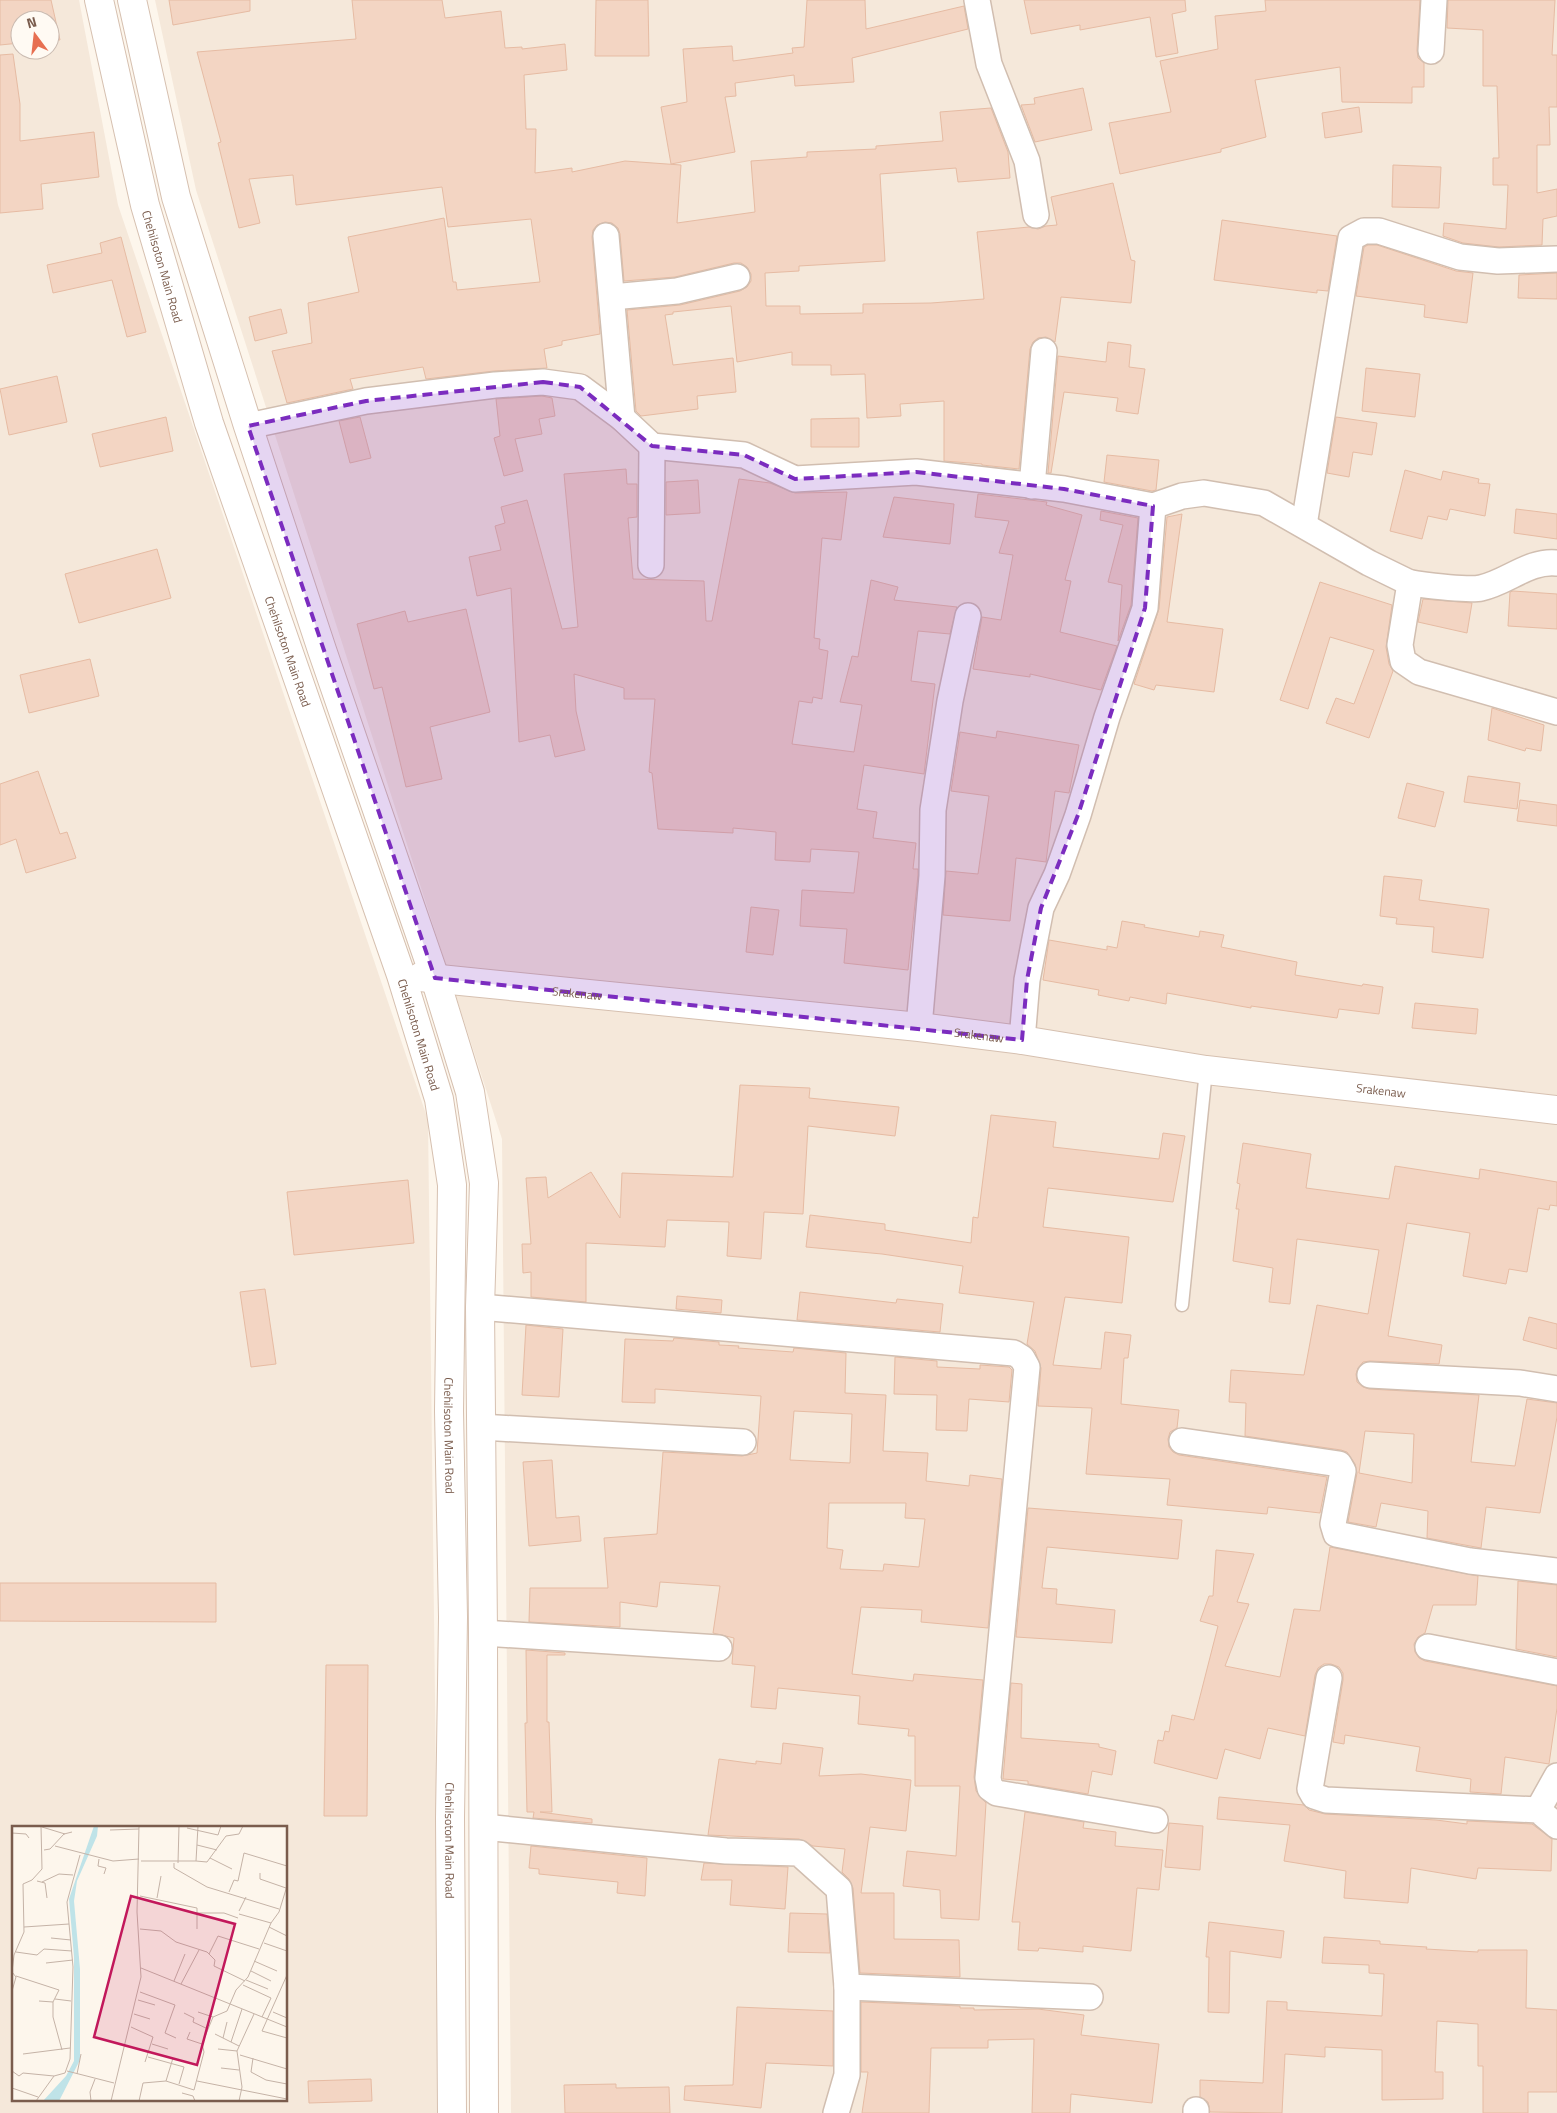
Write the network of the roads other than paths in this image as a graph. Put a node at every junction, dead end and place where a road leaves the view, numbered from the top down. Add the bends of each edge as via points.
1 (99, 0) edge
2 (132, 0) edge
3 (977, 0) edge
4 (1434, 0) edge
5 (1431, 51) dead end
6 (1036, 216) dead end
7 (606, 236) dead end
8 (1557, 259) edge
9 (737, 277) dead end
10 (612, 297) junction
11 (1044, 351) dead end
12 (622, 418) junction
13 (248, 426) junction
14 (652, 446) junction
15 (1032, 486) junction
16 (1153, 506) junction
17 (1304, 525) junction
18 (1557, 562) edge
19 (651, 565) dead end
20 (1410, 583) junction
21 (968, 616) dead end
22 (1557, 712) edge
23 (401, 975) junction
24 (435, 978) junction
25 (919, 1027) junction
26 (1022, 1040) junction
27 (1206, 1070) junction
28 (1557, 1110) edge
29 (1182, 1305) dead end
30 (480, 1307) junction
31 (1370, 1376) dead end
32 (1557, 1389) edge
33 (481, 1427) junction
34 (1182, 1441) dead end
35 (742, 1442) dead end
36 (1557, 1571) edge
37 (483, 1633) junction
38 (1428, 1647) dead end
39 (719, 1648) dead end
40 (1557, 1672) edge
41 (1329, 1678) dead end
42 (1557, 1776) edge
43 (1538, 1810) junction
44 (1155, 1820) dead end
45 (1557, 1826) edge
46 (483, 1827) junction
47 (847, 1988) junction
48 (1090, 1997) dead end
49 (452, 2113) edge
50 (484, 2113) edge
51 (836, 2113) edge

1 - 23 main road, Chehilsoton Main Road via 145,205 209,423
2 - 13 main road via 176,197
3 - 6 street via 989,64 1027,161
4 - 5 street
7 - 10 street
8 - 17 street via 1498,261 1460,258 1379,231 1364,231 1350,238
9 - 10 street via 677,290
10 - 12 street
11 - 15 street
12 - 13 street via 580,387 543,382 495,384 366,401
12 - 14 street
13 - 24 main road
14 - 15 street via 744,455 795,479 916,472
14 - 19 street
15 - 16 street
16 - 17 street via 1182,496 1204,493 1264,504
16 - 26 street via 1145,608 1058,874 1041,908 1027,980
17 - 20 street
18 - 20 street via 1543,561 1504,581 1478,589
20 - 22 street via 1400,646 1403,661 1419,672
21 - 25 street via 950,701 933,810 932,876
23 - 24 main road, Srakenaw
23 - 49 main road, Chehilsoton Main Road via 439,1099 452,1185 449,1411 453,1617 450,1818
24 - 25 main road, Srakenaw
24 - 30 main road via 470,1092 484,1183
25 - 26 main road, Srakenaw
26 - 27 main road, Srakenaw
27 - 28 main road, Srakenaw
27 - 29 lane
30 - 33 main road
30 - 44 street via 1014,1353 1022,1358 1027,1367 988,1778 990,1788 997,1793
31 - 32 street via 1520,1383
33 - 35 street
33 - 37 main road
34 - 36 street via 1339,1464 1344,1471 1333,1524 1336,1534 1470,1561
37 - 39 street
37 - 46 main road
38 - 40 street
41 - 43 street via 1310,1789 1314,1796 1326,1800
42 - 43 street
43 - 45 street
46 - 47 street via 726,1851 799,1853 839,1889
46 - 50 main road
47 - 48 street
47 - 51 street via 847,2075

